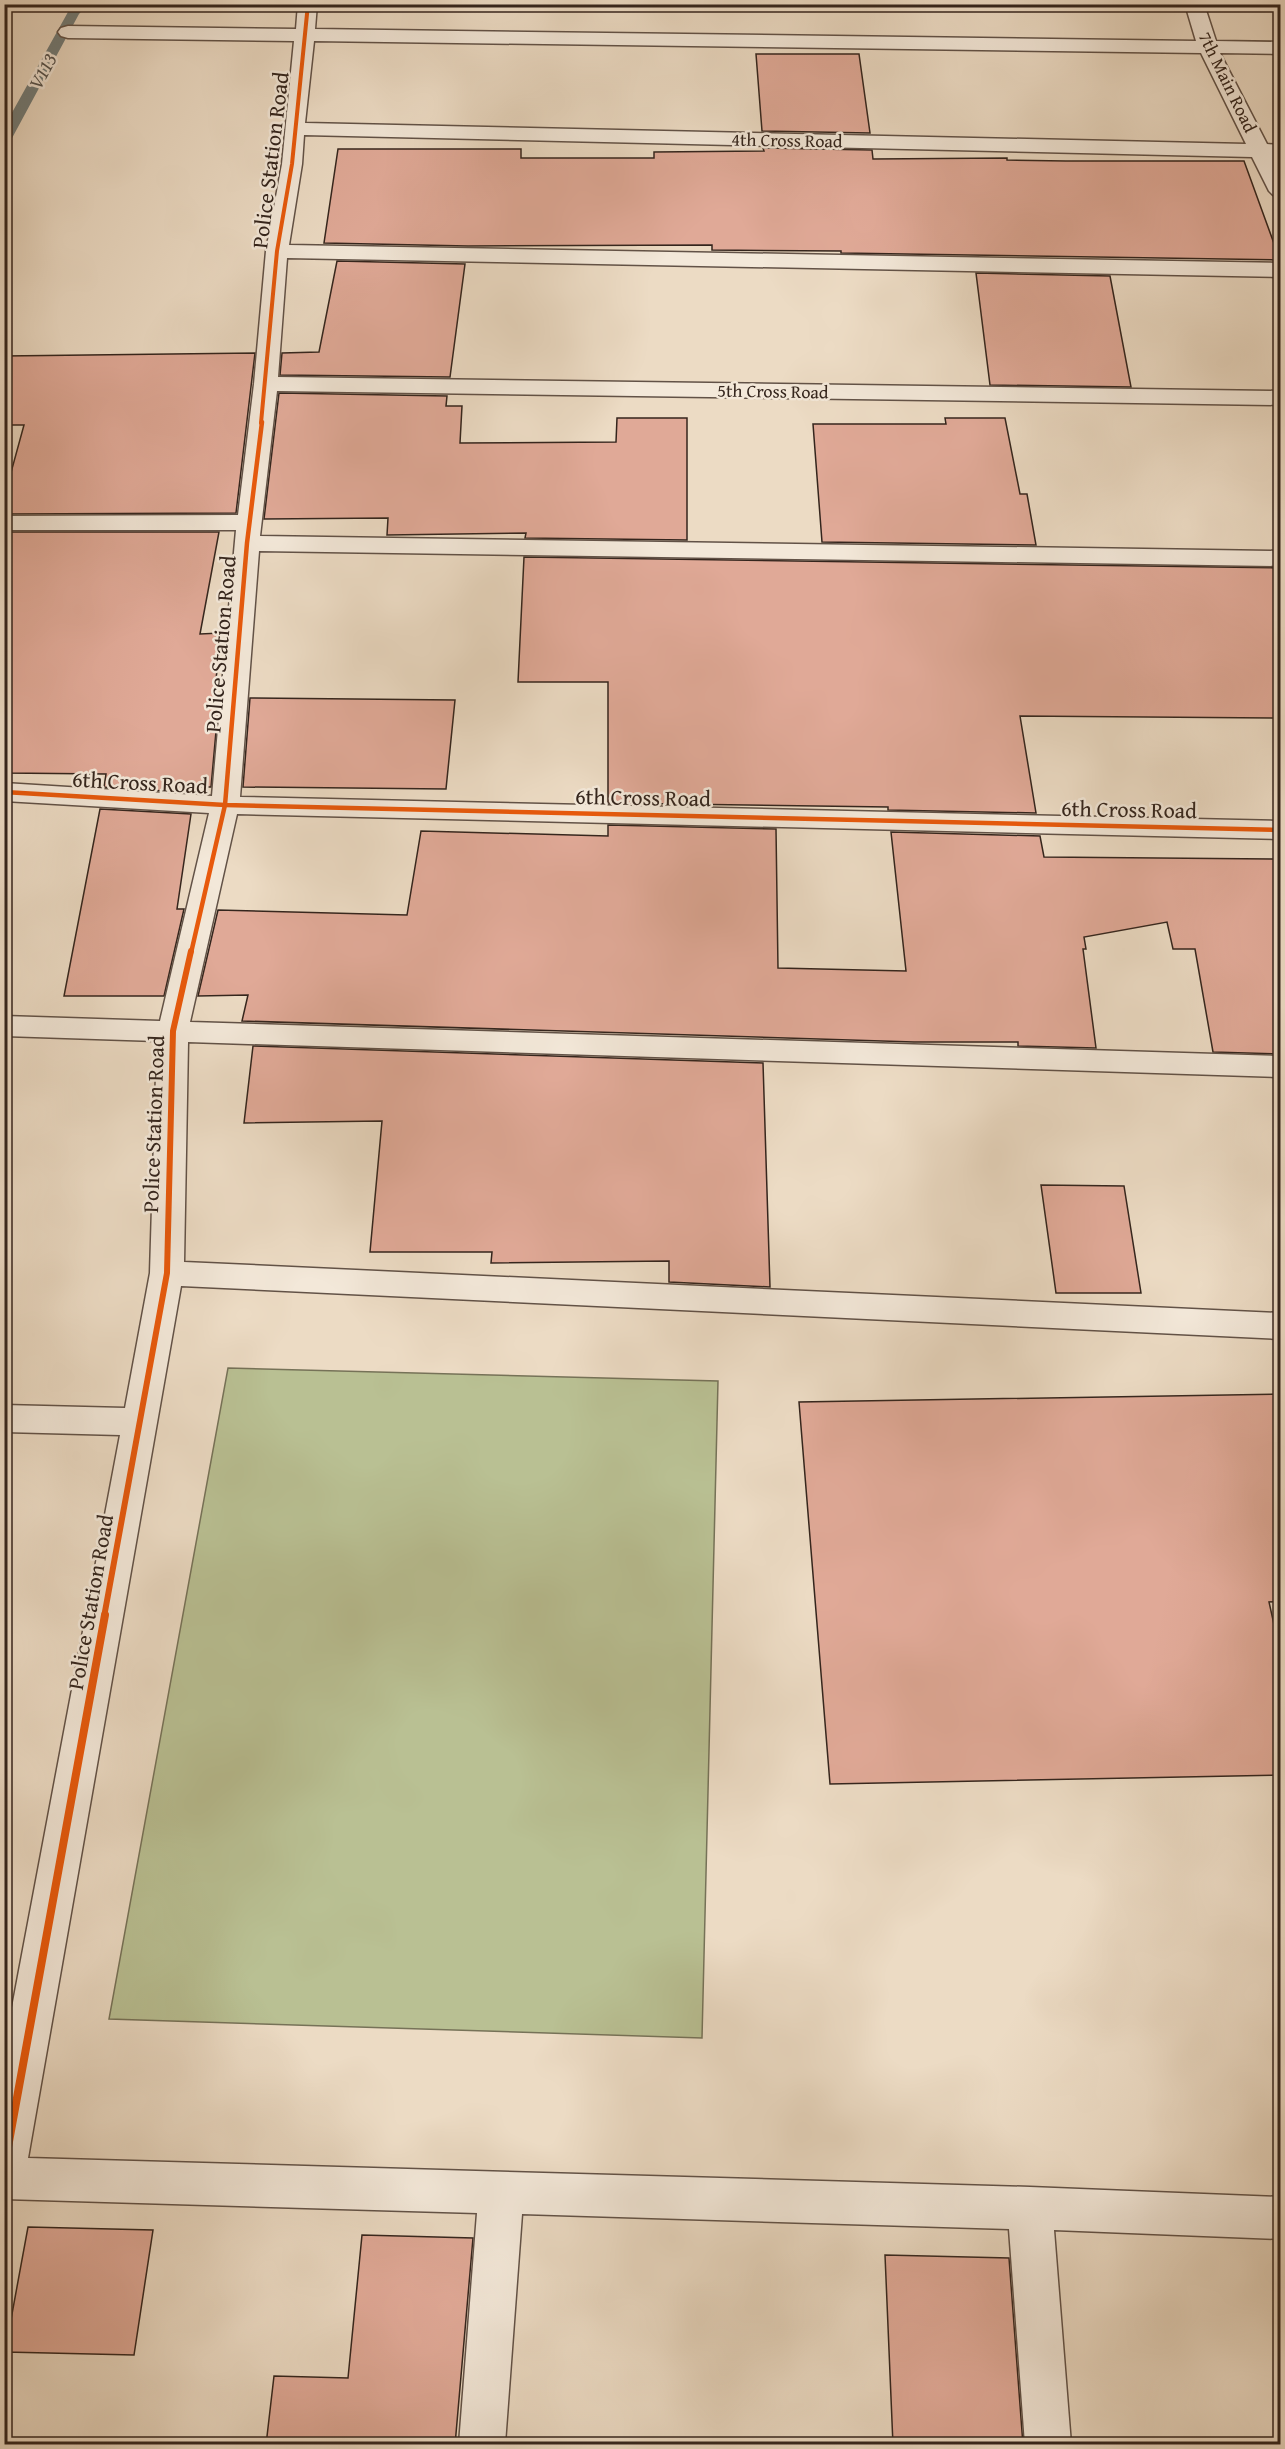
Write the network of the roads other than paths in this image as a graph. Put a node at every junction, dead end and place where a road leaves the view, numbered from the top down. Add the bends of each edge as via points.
1 (308, 4) edge
2 (1194, 4) edge
3 (68, 32) dead end
4 (303, 36) junction
5 (1208, 48) junction
6 (1281, 48) edge
7 (294, 129) junction
8 (1271, 151) edge
9 (1281, 191) edge
10 (277, 251) junction
11 (1281, 270) edge
12 (266, 384) junction
13 (1281, 398) edge
14 (4, 523) edge
15 (248, 532) junction
16 (1281, 560) edge
17 (4, 792) edge
18 (225, 805) junction
19 (1281, 830) edge
20 (4, 1026) edge
21 (173, 1031) junction
22 (1281, 1067) edge
23 (167, 1273) junction
24 (1281, 1326) edge
25 (4, 1418) edge
26 (141, 1422) junction
27 (4, 2169) edge
28 (4, 2178) edge
29 (501, 2193) junction
30 (1030, 2208) junction
31 (1281, 2218) edge
32 (482, 2445) edge
33 (1048, 2445) edge

1 - 4 street, Police Station Road
2 - 5 street, 7th Main Road
3 - 4 street
4 - 5 street
4 - 7 street, Police Station Road
5 - 6 street
5 - 8 street, 7th Main Road
7 - 8 street, 4th Cross Road
7 - 10 street, Police Station Road
8 - 9 street, 7th Main Road
10 - 11 street
10 - 12 street, Police Station Road
12 - 13 street, 5th Cross Road
12 - 15 street, Police Station Road
14 - 15 street
15 - 16 street
15 - 18 street, Police Station Road
17 - 18 street, 6th Cross Road
18 - 19 street, 6th Cross Road
18 - 21 street, Police Station Road
20 - 21 street
21 - 22 street
21 - 23 street, Police Station Road
23 - 24 street
23 - 26 street, Police Station Road
25 - 26 street
26 - 27 street, Police Station Road
28 - 29 street
29 - 30 street
29 - 32 street
30 - 31 street
30 - 33 street

